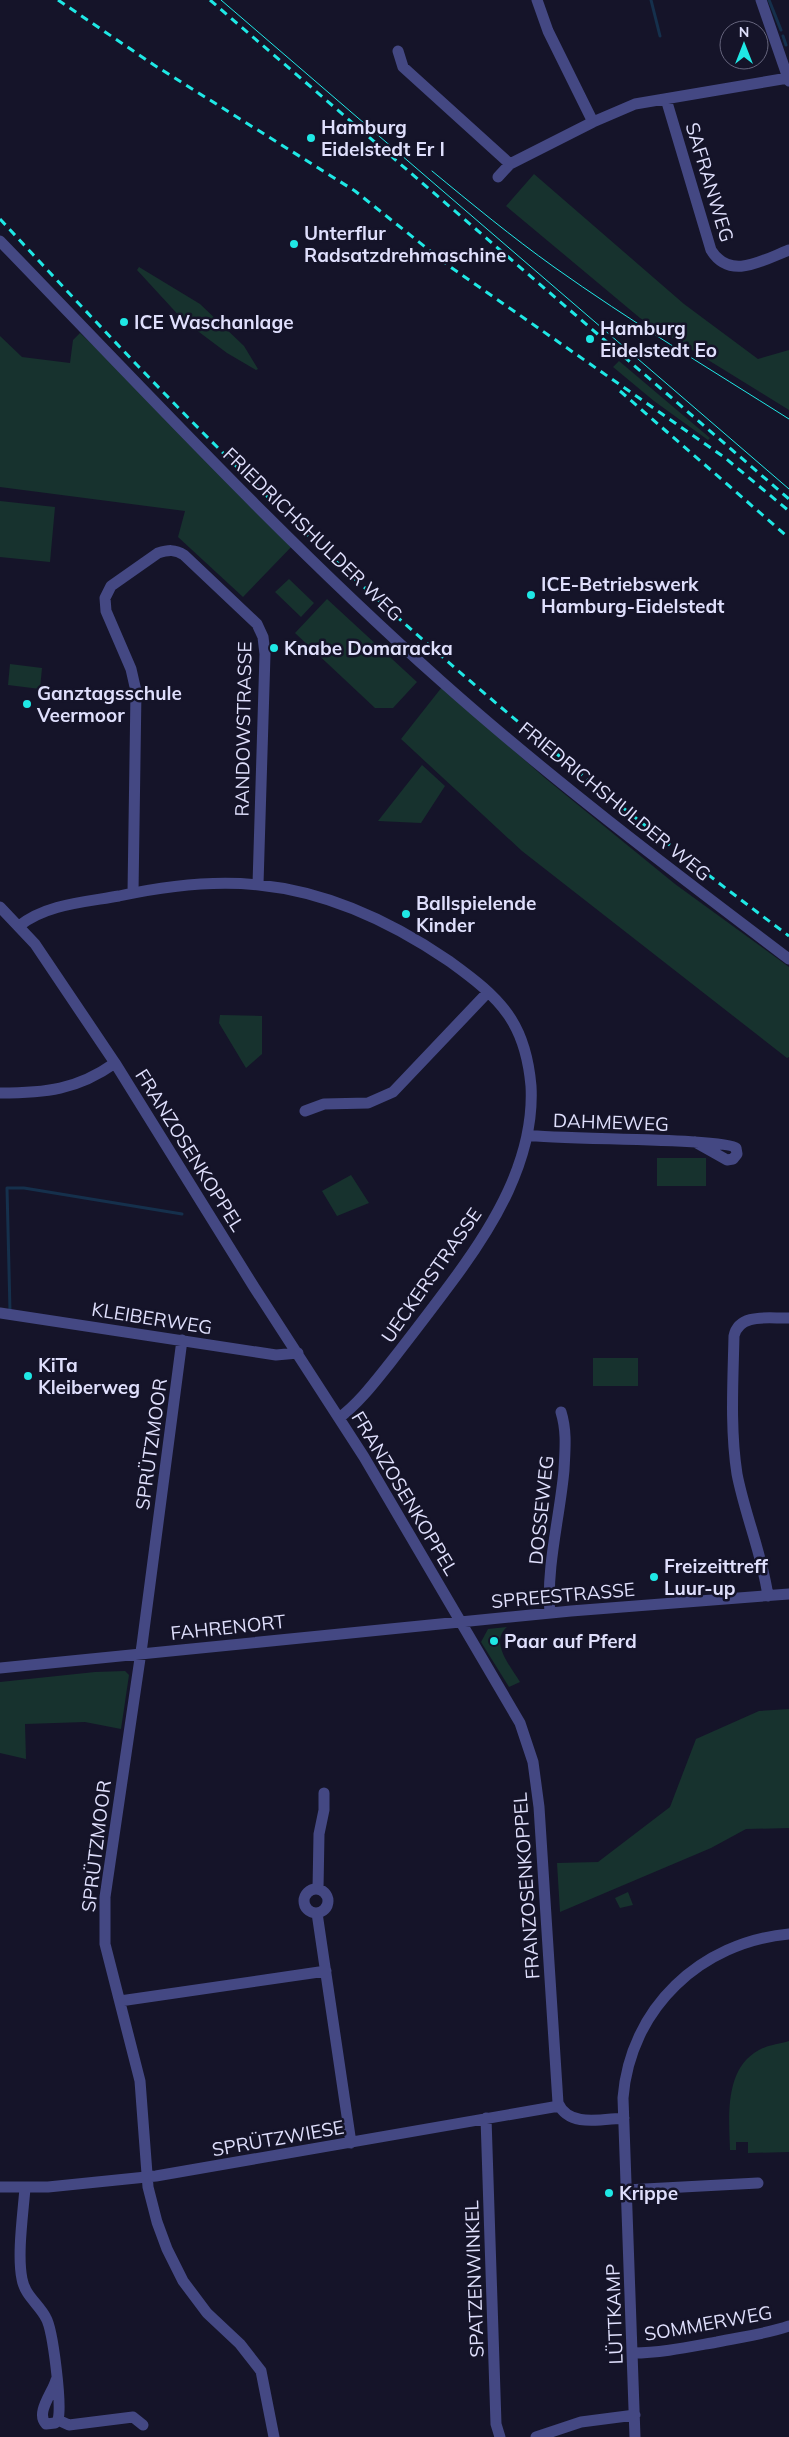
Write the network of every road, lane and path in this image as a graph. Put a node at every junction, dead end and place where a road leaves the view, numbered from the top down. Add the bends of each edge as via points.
1 (537, 0) edge
2 (761, 0) edge
3 (398, 51) dead end
4 (788, 80) edge
5 (666, 99) junction
6 (592, 122) junction
7 (510, 164) junction
8 (498, 177) dead end
9 (0, 241) edge
10 (789, 250) edge
11 (258, 884) junction
12 (133, 893) junction
13 (0, 907) edge
14 (19, 926) junction
15 (789, 959) edge
16 (488, 992) junction
17 (115, 1063) junction
18 (0, 1093) edge
19 (305, 1111) dead end
20 (527, 1135) junction
21 (695, 1142) dead end
22 (0, 1313) edge
23 (789, 1318) edge
24 (182, 1340) junction
25 (298, 1353) junction
26 (561, 1412) dead end
27 (339, 1418) junction
28 (789, 1594) edge
29 (768, 1596) junction
30 (550, 1613) junction
31 (460, 1622) junction
32 (140, 1654) junction
33 (0, 1668) edge
34 (324, 1793) dead end
35 (789, 1934) edge
36 (326, 1971) junction
37 (120, 2001) junction
38 (559, 2106) junction
39 (486, 2118) junction
40 (624, 2118) junction
41 (351, 2143) junction
42 (147, 2178) junction
43 (758, 2183) dead end
44 (0, 2187) edge
45 (25, 2188) junction
46 (626, 2190) junction
47 (789, 2326) edge
48 (633, 2353) junction
49 (56, 2380) junction
50 (635, 2415) junction
51 (58, 2420) junction
52 (143, 2425) dead end
53 (274, 2437) edge
54 (500, 2437) edge
55 (536, 2437) edge
56 (636, 2437) edge

1 - 6 street via 548,31
2 - 4 street
3 - 7 street via 403,67
4 - 5 street
5 - 6 street via 635,104
5 - 10 street, SAFRANWEG via 716,258 740,267
6 - 7 street
7 - 8 street
9 - 15 street, FRIEDRICHSHULDER WEG via 290,539 441,681 570,792
11 - 12 street, UECKERSTRASSE via 196,884
11 - 12 street, RANDOWSTRASSE via 263,637 253,618 184,555 165,550 111,586 105,598 106,611 129,664 136,691
11 - 16 street, UECKERSTRASSE via 332,900 396,927
12 - 14 street, UECKERSTRASSE via 43,912
13 - 14 street, FRANZOSENKOPPEL
14 - 17 street, FRANZOSENKOPPEL via 56,973
16 - 19 street via 393,1092 368,1103 324,1104
16 - 20 street, UECKERSTRASSE via 510,1018 525,1052 531,1086
17 - 18 street via 65,1088 48,1092
17 - 25 street, FRANZOSENKOPPEL
20 - 21 street, DAHMEWEG
20 - 27 street, UECKERSTRASSE via 505,1198 476,1249 372,1386
22 - 24 street, KLEIBERWEG
23 - 29 street via 745,1320 734,1336 737,1472
24 - 25 street, KLEIBERWEG via 276,1355
24 - 32 street, SPRÜTZMOOR
25 - 27 street, FRANZOSENKOPPEL
26 - 30 street, DOSSEWEG via 565,1425 565,1451 549,1588
27 - 31 street, FRANZOSENKOPPEL
28 - 29 street, SPREESTRASSE
29 - 30 street, SPREESTRASSE
30 - 31 street, SPREESTRASSE
31 - 32 street, FAHRENORT
31 - 38 street, FRANZOSENKOPPEL via 520,1724 534,1772
32 - 33 street, FAHRENORT
32 - 37 street, SPRÜTZMOOR via 105,1897 106,1947
34 - 36 street via 318,1890 325,1893 328,1901 317,1913
35 - 40 street, LÜTTKAMP via 758,1938 726,1950 677,1984 647,2020 634,2045 624,2080
36 - 37 street
36 - 41 street
37 - 42 street, SPRÜTZMOOR via 143,2100
38 - 39 street, SPRÜTZWIESE
38 - 40 street via 568,2117 575,2119
39 - 41 street, SPRÜTZWIESE
39 - 54 street, SPATZENWINKEL via 496,2424
40 - 46 street, LÜTTKAMP
41 - 42 street, SPRÜTZWIESE
42 - 45 street, SPRÜTZWIESE
42 - 53 street, SPRÜTZMOOR via 157,2222 183,2281 207,2313 240,2344 261,2371
43 - 46 street
44 - 45 street, SPRÜTZWIESE
45 - 49 street via 21,2277 27,2293 48,2322
46 - 48 street, LÜTTKAMP
47 - 48 street, SOMMERWEG via 685,2347
48 - 50 street, LÜTTKAMP
49 - 51 street
49 - 51 street via 42,2417 46,2424
50 - 55 street via 581,2422
50 - 56 street, LÜTTKAMP
51 - 52 street via 69,2425 133,2418

